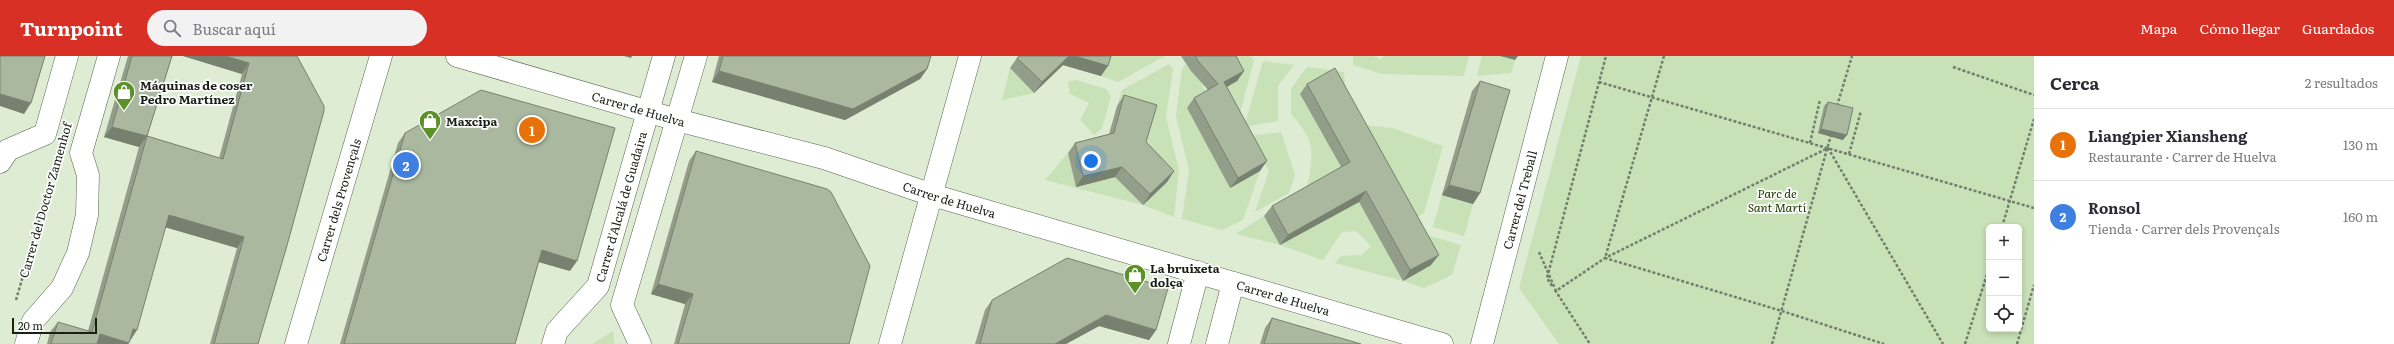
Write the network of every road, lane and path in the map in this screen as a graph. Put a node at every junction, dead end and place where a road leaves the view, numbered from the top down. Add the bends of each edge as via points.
1 (67, 56) edge
2 (109, 56) edge
3 (381, 56) edge
4 (457, 56) edge
5 (664, 56) edge
6 (696, 56) edge
7 (970, 56) edge
8 (1558, 56) edge
9 (1606, 56) edge
10 (1664, 56) edge
11 (1852, 56) edge
12 (1953, 67) dead end
13 (1599, 82) junction
14 (2034, 95) edge
15 (1652, 97) junction
16 (1820, 100) dead end
17 (1836, 109) edge
18 (648, 112) junction
19 (1861, 112) dead end
20 (2034, 119) edge
21 (677, 120) junction
22 (1832, 129) edge
23 (1810, 143) junction
24 (1828, 148) junction
25 (1850, 154) junction
26 (58, 155) dead end
27 (0, 162) edge
28 (932, 195) junction
29 (2010, 201) junction
30 (2034, 208) edge
31 (2003, 224) edge
32 (1539, 252) dead end
33 (1605, 258) junction
34 (1198, 272) junction
35 (1986, 278) edge
36 (1233, 283) junction
37 (2034, 285) edge
38 (1556, 291) junction
39 (14, 308) dead end
40 (1782, 310) junction
41 (26, 344) edge
42 (296, 344) edge
43 (554, 344) edge
44 (640, 344) edge
45 (890, 344) edge
46 (1179, 344) edge
47 (1217, 344) edge
48 (1442, 344) edge
49 (1482, 344) edge
50 (1590, 344) edge
51 (1772, 344) edge
52 (1884, 344) edge
53 (1944, 344) edge
54 (1965, 344) edge
55 (2017, 344) edge

1 - 27 street, Carrer del Doctor Zamenhof via 45,134 8,150
2 - 41 street, Carrer del Doctor Zamenhof via 81,153 88,175 87,215 78,253 62,288 33,320
3 - 42 street, Carrer dels Provençals
4 - 18 street, Carrer de Huelva
5 - 18 street, Carrer d'Alcalá de Guadaira
6 - 21 street
7 - 28 street
8 - 49 street, Carrer del Treball
9 - 13 path
10 - 15 path
11 - 17 path
12 - 14 path
13 - 15 path
13 - 38 path via 1547,278
15 - 23 path
15 - 33 path
16 - 23 path
18 - 21 street, Carrer de Huelva
18 - 43 street, Carrer d'Alcalá de Guadaira via 598,286 557,331
19 - 25 path
20 - 29 path
21 - 28 street, Carrer de Huelva via 824,158
21 - 44 street via 622,305
22 - 24 path
23 - 24 path
24 - 25 path
24 - 33 path
24 - 40 path
24 - 53 path
25 - 29 path
26 - 39 path, Carrer del Doctor Zamenhof
28 - 34 street, Carrer de Huelva
28 - 45 street
29 - 30 path
29 - 31 path
32 - 38 path
33 - 38 path
33 - 40 path
34 - 36 street, Carrer de Huelva
34 - 46 street
35 - 54 path
36 - 47 street
36 - 48 street, Carrer de Huelva
37 - 55 path
38 - 50 path
40 - 51 path
40 - 52 path

